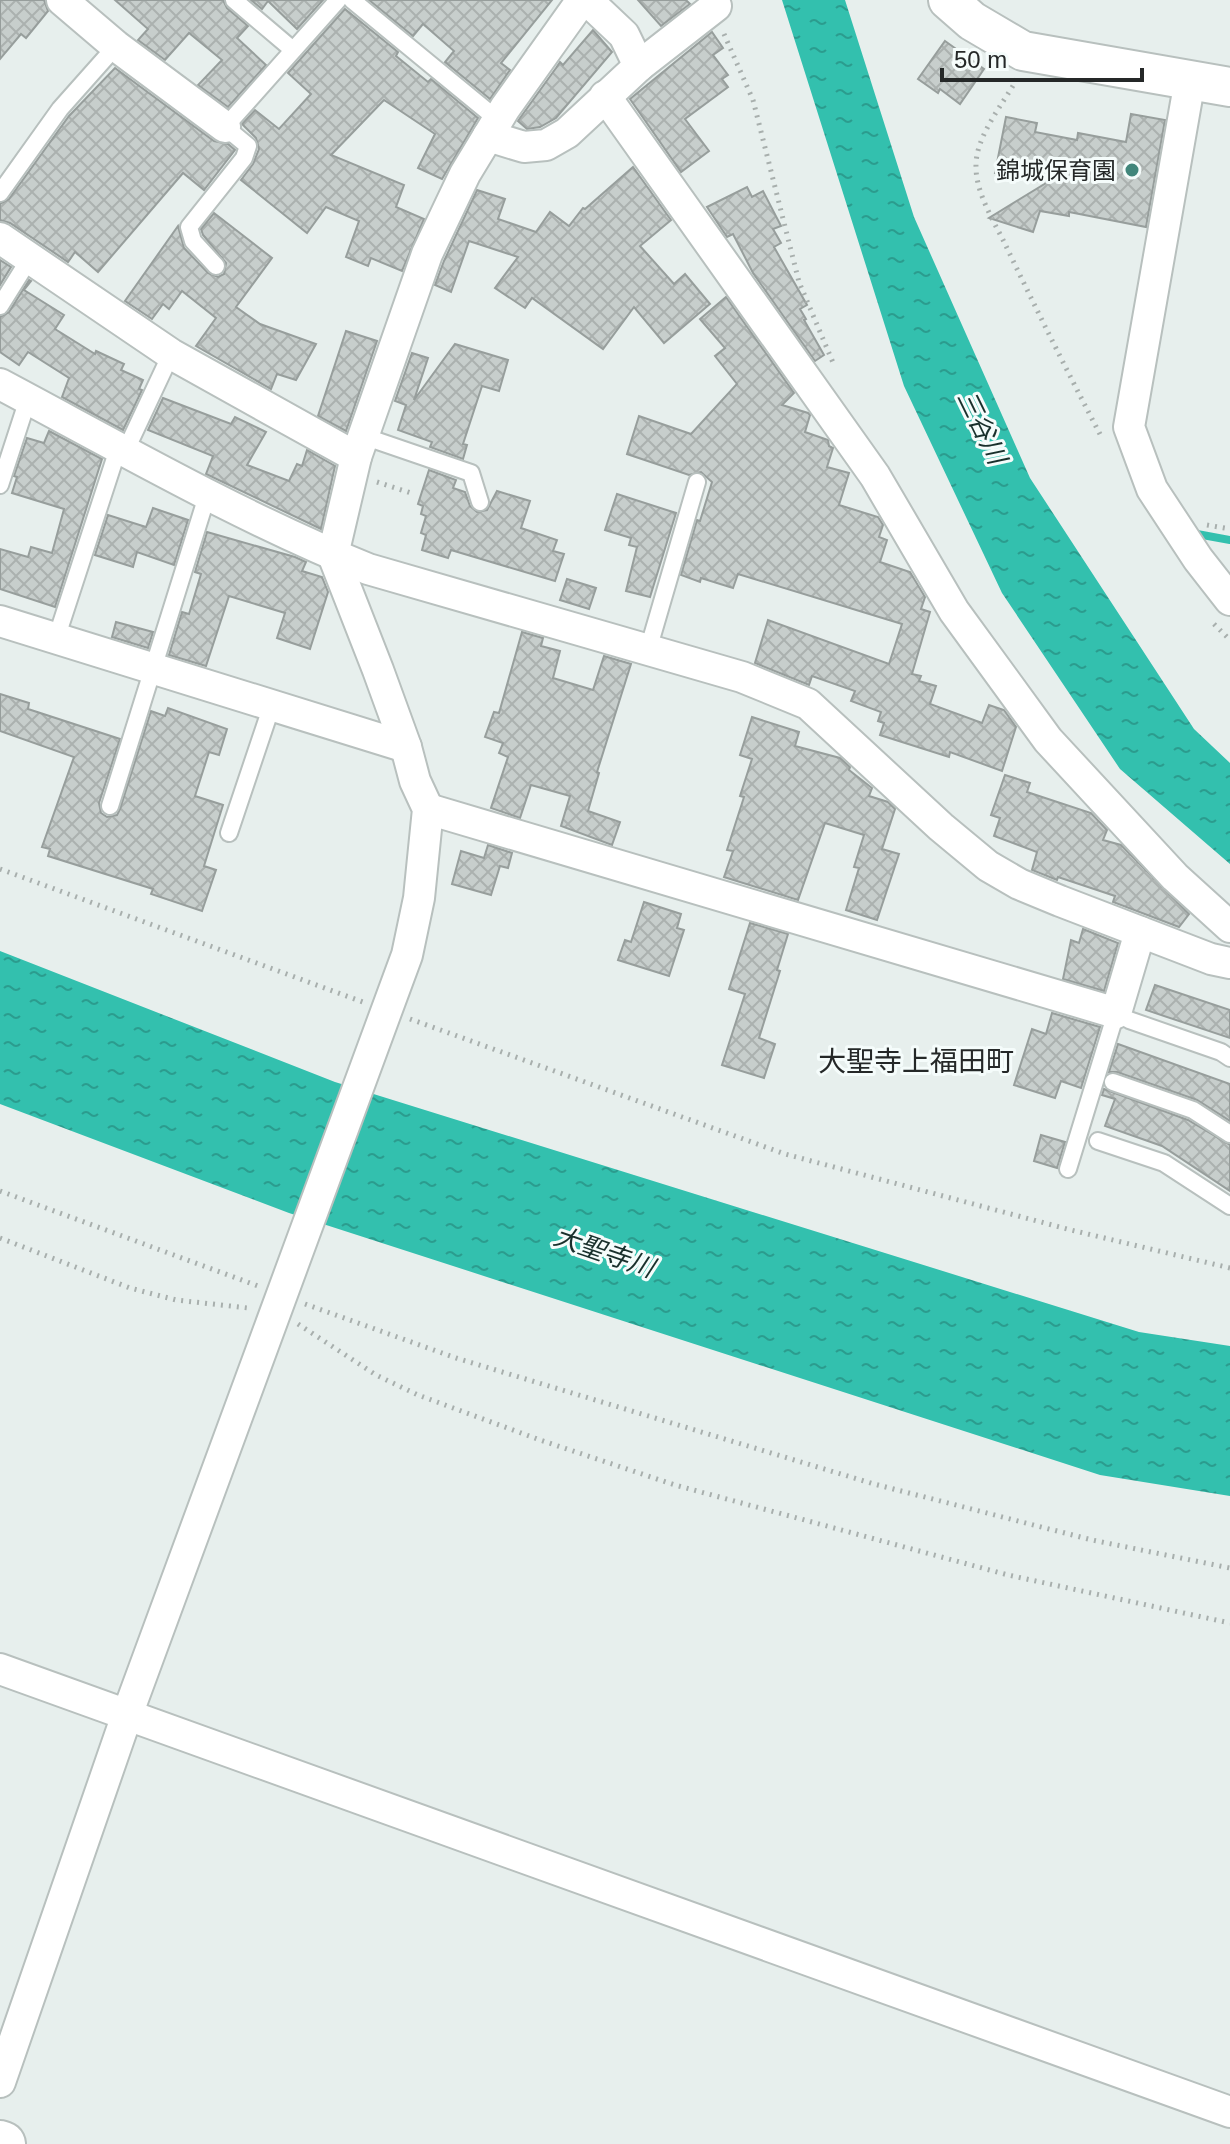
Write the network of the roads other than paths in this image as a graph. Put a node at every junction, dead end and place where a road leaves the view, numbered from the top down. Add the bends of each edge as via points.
1 (62, 0) edge
2 (234, 0) edge
3 (338, 0) edge
4 (352, 0) edge
5 (584, 0) edge
6 (948, 0) edge
7 (716, 6) road end
8 (116, 46) junction
9 (293, 50) junction
10 (639, 66) junction
11 (1190, 80) junction
12 (1230, 87) edge
13 (605, 96) junction
14 (225, 127) junction
15 (493, 128) junction
16 (0, 193) edge
17 (0, 238) edge
18 (30, 258) junction
19 (216, 266) dead end
20 (0, 306) edge
21 (171, 354) junction
22 (0, 384) edge
23 (28, 399) junction
24 (122, 451) junction
25 (357, 456) junction
26 (697, 482) dead end
27 (0, 485) edge
28 (207, 496) junction
29 (480, 502) dead end
30 (333, 555) junction
31 (1221, 611) edge
32 (0, 621) edge
33 (56, 639) junction
34 (648, 650) junction
35 (152, 668) junction
36 (272, 705) junction
37 (406, 747) junction
38 (110, 806) dead end
39 (428, 809) junction
40 (229, 833) dead end
41 (1230, 927) edge
42 (1140, 932) junction
43 (1230, 963) edge
44 (1122, 1017) junction
45 (1230, 1058) edge
46 (1113, 1082) dead end
47 (1230, 1134) edge
48 (1098, 1141) dead end
49 (1068, 1169) dead end
50 (1230, 1206) edge
51 (0, 1669) edge
52 (127, 1715) junction
53 (0, 2082) edge
54 (1230, 2112) edge

1 - 8 street
2 - 9 lane
3 - 9 lane
4 - 15 lane
5 - 10 street via 624,35
5 - 15 street
6 - 11 street via 1023,51
7 - 10 street
8 - 14 street
8 - 16 lane via 60,109
9 - 14 lane
10 - 13 street
11 - 12 street
11 - 31 street via 1129,427 1152,489 1198,559
13 - 15 street via 567,133 546,145 524,147
13 - 41 street via 875,476 954,611 1048,740 1175,877
14 - 19 lane via 248,146 244,158 189,227 193,241
15 - 25 street via 427,254
17 - 18 street
18 - 20 lane
18 - 21 street
21 - 24 lane
21 - 25 street
22 - 23 street
23 - 24 street
23 - 27 lane
24 - 28 street
24 - 33 lane
25 - 29 lane via 471,473
25 - 30 street
26 - 34 lane
28 - 30 street
28 - 35 lane
30 - 34 street
30 - 37 street
32 - 33 street
33 - 35 street
34 - 42 street via 742,677 808,704 988,866 1019,884
35 - 36 street
35 - 38 lane
36 - 37 street
36 - 40 lane
37 - 39 street
39 - 44 street
39 - 52 street via 407,955
42 - 43 street
42 - 44 street
44 - 45 lane
44 - 49 lane
46 - 47 lane via 1193,1110
48 - 50 lane via 1164,1163
51 - 52 street
52 - 53 street
52 - 54 street

